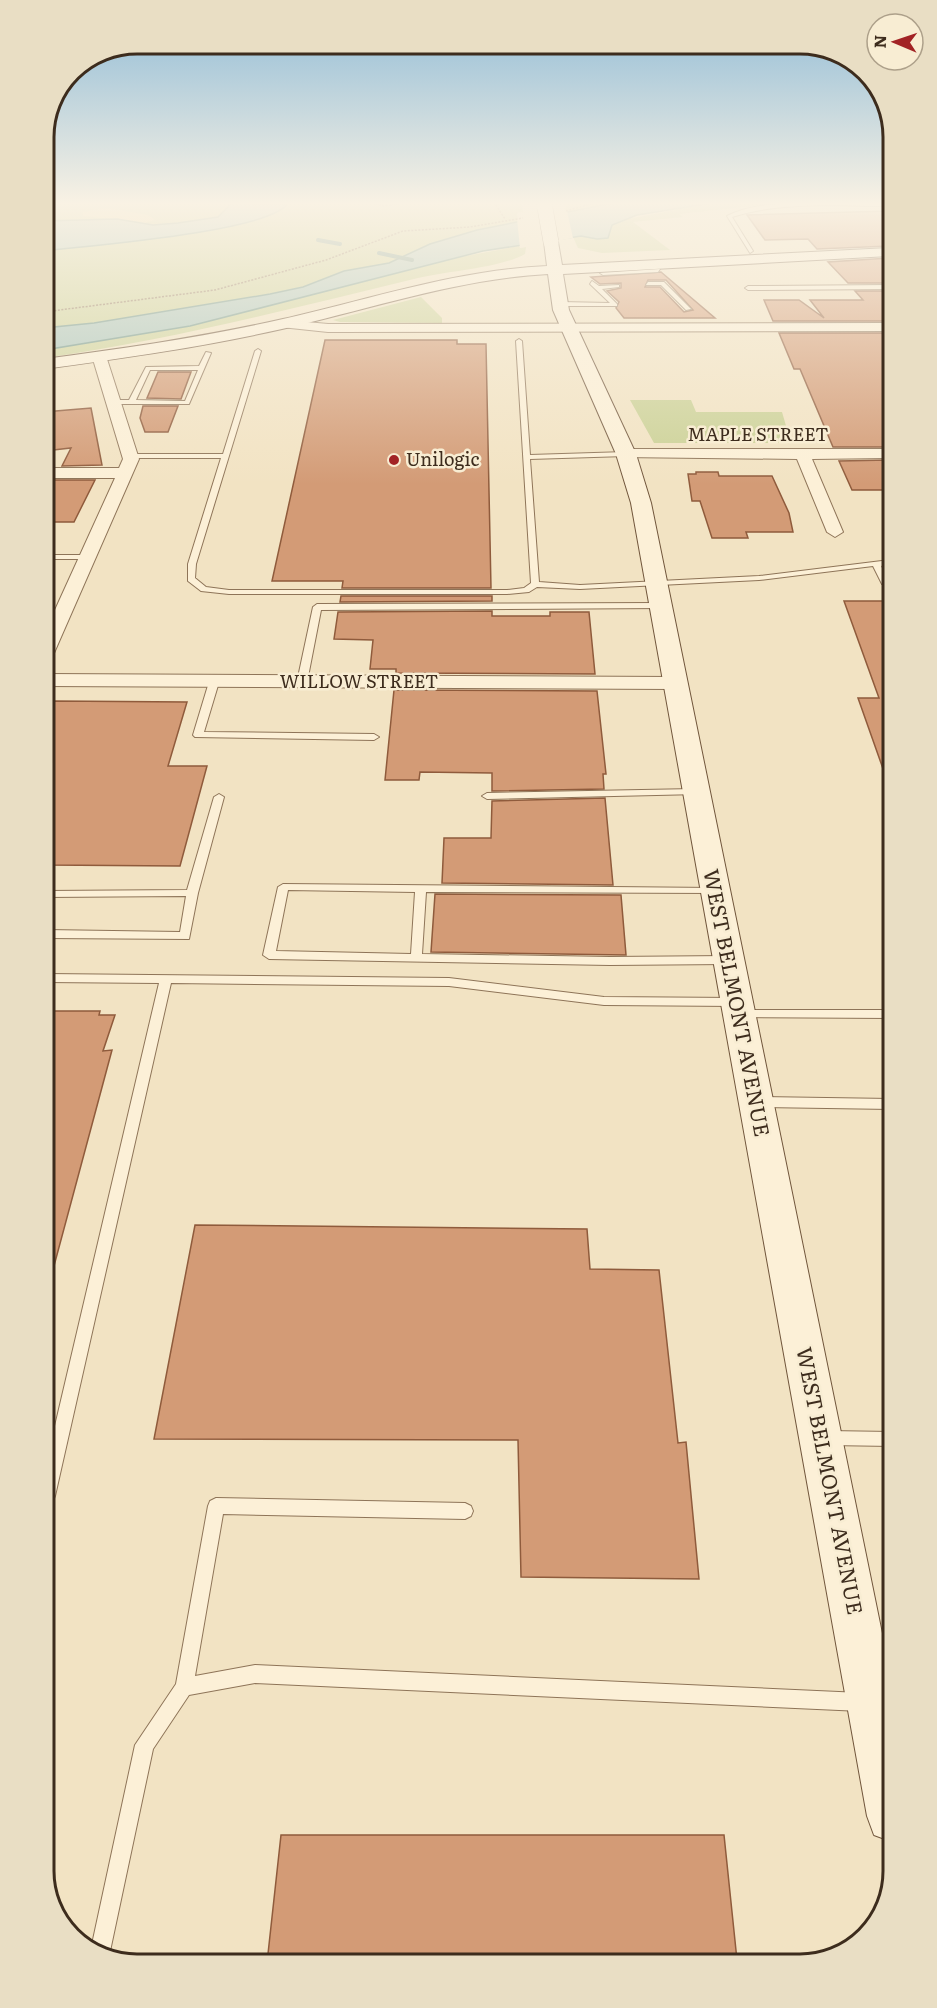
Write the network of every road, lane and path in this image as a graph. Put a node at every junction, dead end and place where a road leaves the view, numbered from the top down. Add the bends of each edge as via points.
1 (171, 297) edge
2 (357, 297) edge
3 (393, 297) edge
4 (559, 297) edge
5 (606, 297) edge
6 (676, 297) edge
7 (560, 304) junction
8 (688, 309) dead end
9 (54, 311) edge
10 (285, 324) junction
11 (567, 327) junction
12 (883, 327) edge
13 (519, 341) dead end
14 (152, 347) junction
15 (258, 351) dead end
16 (208, 353) dead end
17 (99, 356) junction
18 (54, 363) edge
19 (202, 368) junction
20 (132, 401) junction
21 (115, 402) junction
22 (626, 454) junction
23 (803, 454) junction
24 (883, 454) edge
25 (131, 456) junction
26 (224, 456) junction
27 (527, 457) junction
28 (54, 473) edge
29 (125, 473) junction
30 (835, 532) dead end
31 (54, 557) edge
32 (87, 557) junction
33 (883, 563) edge
34 (876, 564) junction
35 (883, 578) edge
36 (535, 584) junction
37 (659, 594) junction
38 (54, 632) edge
39 (54, 680) edge
40 (214, 682) junction
41 (302, 682) junction
42 (674, 683) junction
43 (375, 737) dead end
44 (695, 792) junction
45 (487, 796) dead end
46 (219, 797) dead end
47 (421, 889) junction
48 (714, 891) junction
49 (192, 893) junction
50 (54, 894) edge
51 (54, 934) edge
52 (416, 958) junction
53 (728, 960) junction
54 (54, 978) edge
55 (166, 979) junction
56 (737, 1008) junction
57 (883, 1014) edge
58 (755, 1102) junction
59 (883, 1104) edge
60 (821, 1438) junction
61 (883, 1439) edge
62 (54, 1466) edge
63 (465, 1511) dead end
64 (184, 1687) junction
65 (872, 1702) junction
66 (883, 1762) edge
67 (102, 1946) edge

1 - 9 path
2 - 14 main road
3 - 10 main road
4 - 7 main road, WEST BELMONT AVENUE
5 - 7 lane via 615,306
6 - 8 lane
7 - 11 main road, WEST BELMONT AVENUE
10 - 11 street via 328,328
10 - 14 main road
11 - 12 street
11 - 22 main road, WEST BELMONT AVENUE
13 - 27 lane
14 - 17 main road
15 - 26 lane
16 - 19 lane
17 - 18 main road
17 - 21 street
19 - 20 lane via 148,368
19 - 20 lane via 187,403
20 - 21 lane
21 - 25 street
22 - 23 street, MAPLE STREET
22 - 27 lane
22 - 37 main road, WEST BELMONT AVENUE via 646,525
23 - 24 street, MAPLE STREET
23 - 30 street
25 - 26 lane
25 - 29 street
26 - 36 lane via 192,564 191,579 204,589 487,593 526,590
27 - 36 lane
28 - 29 street
29 - 32 street
31 - 32 lane
32 - 38 street
33 - 34 lane
34 - 35 lane
34 - 37 lane
36 - 37 lane
37 - 41 lane via 316,607
37 - 42 main road, WEST BELMONT AVENUE
39 - 40 street, WILLOW STREET
40 - 41 street, WILLOW STREET
40 - 43 lane via 198,735
41 - 42 street, WILLOW STREET
42 - 44 main road, WEST BELMONT AVENUE
44 - 45 lane
44 - 48 main road, WEST BELMONT AVENUE
46 - 49 lane
47 - 48 lane
47 - 52 lane
47 - 52 lane via 283,886 268,955
48 - 53 main road, WEST BELMONT AVENUE
49 - 50 lane
49 - 51 lane via 185,936
52 - 53 lane
53 - 56 main road, WEST BELMONT AVENUE
54 - 55 lane
55 - 56 lane via 449,982 604,1001
55 - 62 lane
56 - 57 lane
56 - 58 main road, WEST BELMONT AVENUE
58 - 59 lane
58 - 60 main road, WEST BELMONT AVENUE
60 - 61 lane
60 - 65 main road, WEST BELMONT AVENUE
63 - 64 lane via 216,1506
64 - 65 lane via 255,1674
64 - 67 lane via 144,1745
65 - 66 main road, WEST BELMONT AVENUE

